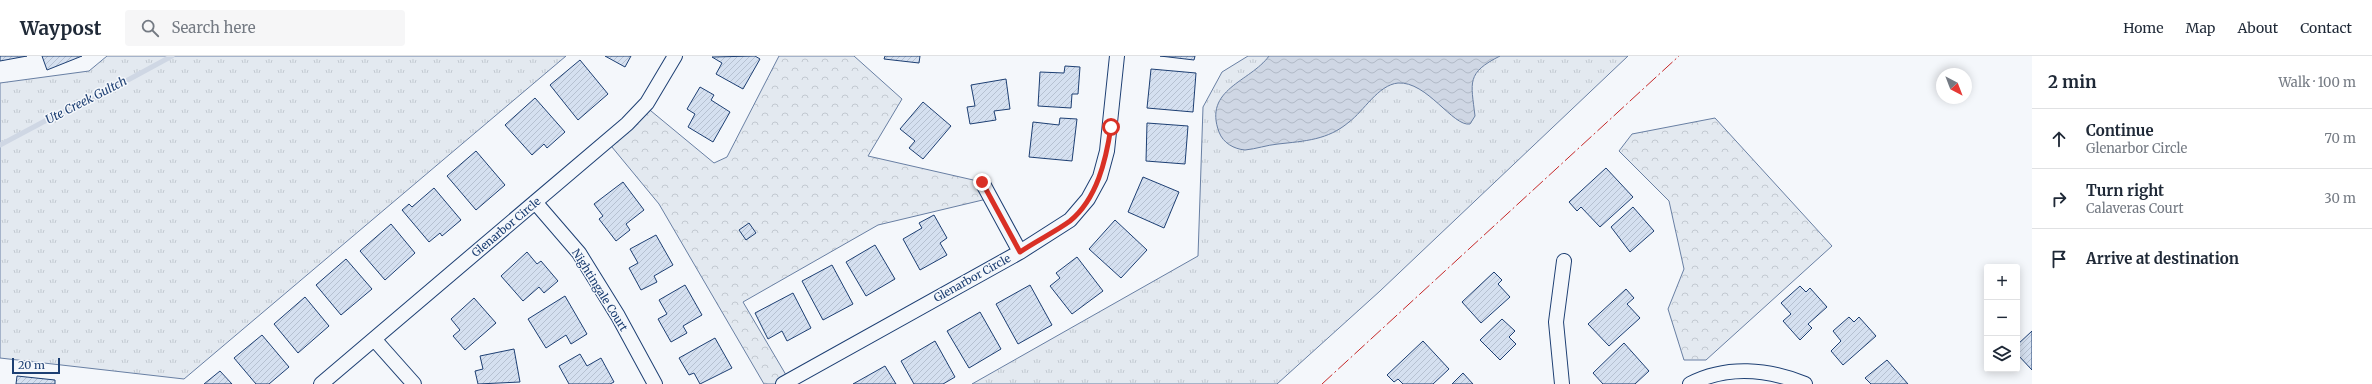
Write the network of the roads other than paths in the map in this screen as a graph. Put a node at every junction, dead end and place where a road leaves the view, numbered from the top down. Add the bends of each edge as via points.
1 (675, 56) edge
2 (1117, 56) edge
3 (982, 182) dead end
4 (535, 202) junction
5 (1020, 252) junction
6 (1564, 261) dead end
7 (374, 339) junction
8 (321, 384) edge
9 (414, 384) edge
10 (654, 384) edge
11 (783, 384) edge
12 (1562, 384) edge
13 (1690, 384) edge
14 (1805, 384) edge

1 - 4 street, Glenarbor Circle via 645,106
2 - 5 street, Glenarbor Circle via 1111,127 1100,177 1088,199 1070,220
3 - 5 street
4 - 7 street, Glenarbor Circle
4 - 10 street, Nightingale Court via 580,253 618,316
5 - 11 street, Glenarbor Circle
6 - 12 street via 1556,322
7 - 8 street, Glenarbor Circle
7 - 9 street
13 - 14 street via 1716,374 1746,371 1776,374

